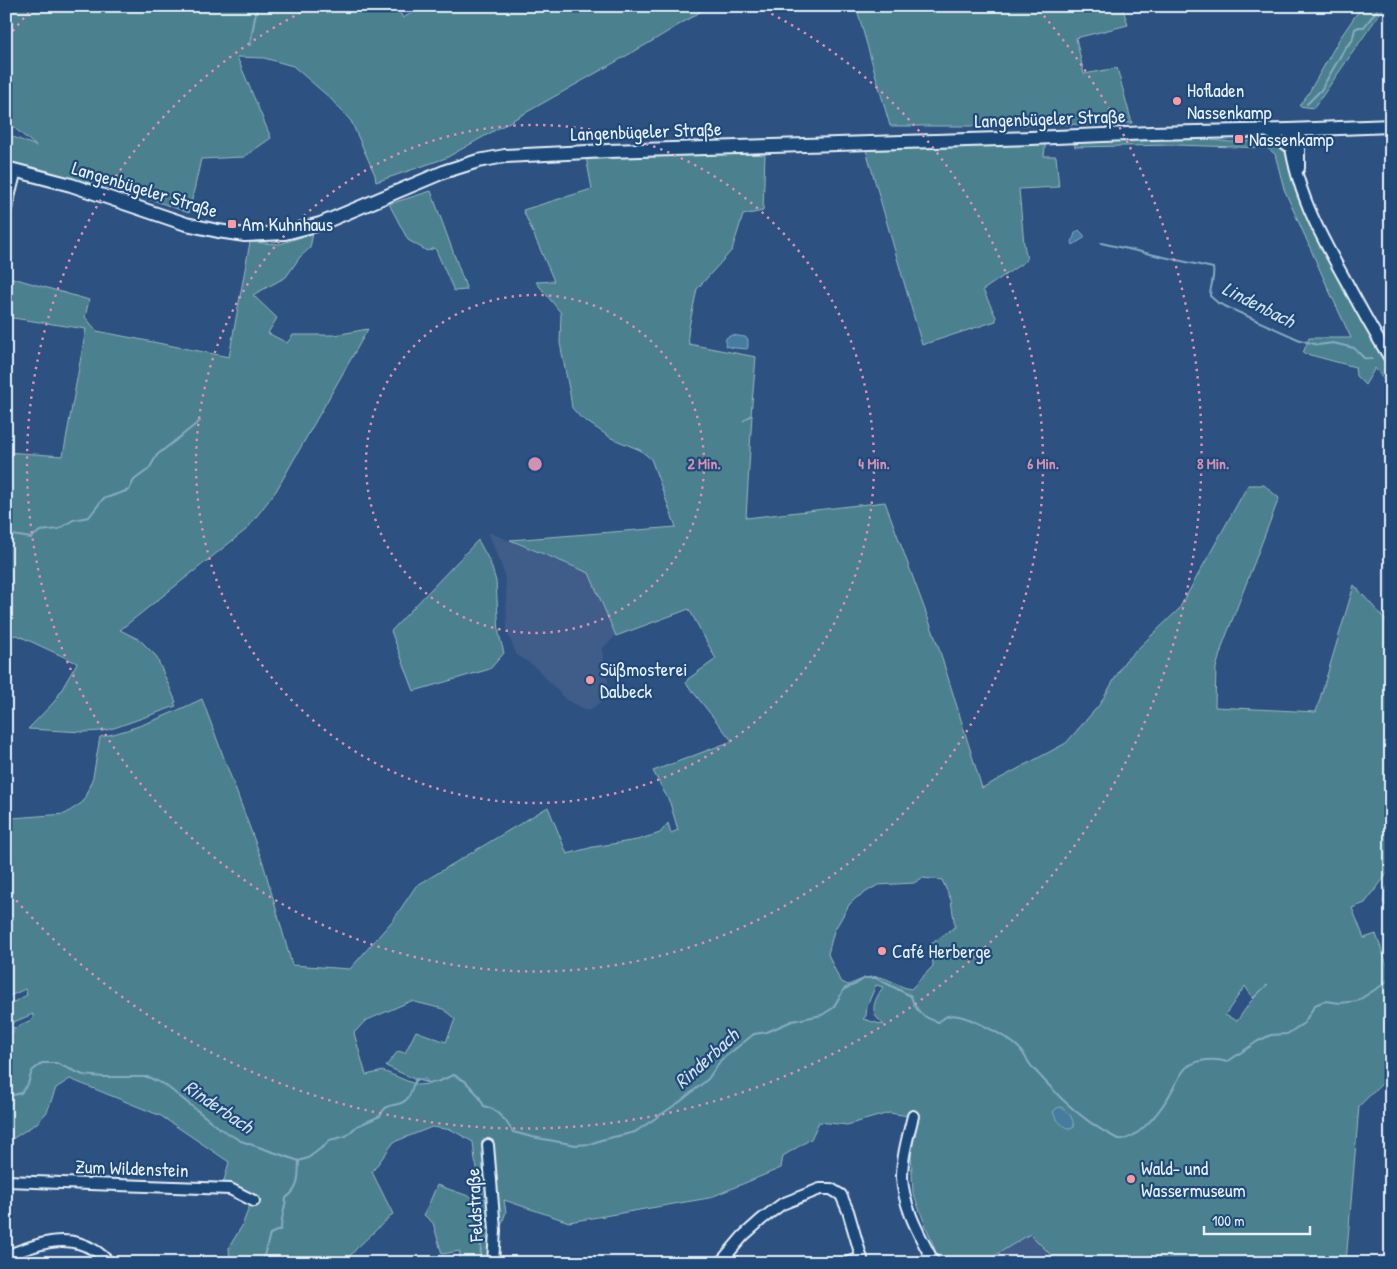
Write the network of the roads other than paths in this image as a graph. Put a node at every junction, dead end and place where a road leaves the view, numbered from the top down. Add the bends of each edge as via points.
1 (1391, 126) edge
2 (1294, 130) junction
3 (1267, 131) junction
4 (1290, 147) junction
5 (11, 169) edge
6 (1299, 179) junction
7 (6, 209) edge
8 (1391, 360) edge
9 (913, 1116) dead end
10 (488, 1145) dead end
11 (6, 1181) edge
12 (254, 1201) dead end
13 (6, 1256) edge
14 (863, 1260) edge
15 (110, 1263) edge
16 (493, 1263) edge
17 (720, 1263) edge
18 (846, 1263) edge
19 (934, 1263) edge

1 - 2 main road, Langenbügeler Straße
2 - 3 main road, Langenbügeler Straße
2 - 4 street
2 - 6 street
3 - 4 street
3 - 5 main road, Langenbügeler Straße via 505,156 446,171 320,224 284,233 218,232
4 - 6 street
5 - 7 street, Langenbügeler Straße
6 - 8 street via 1316,227
9 - 19 street via 902,1177 913,1220
10 - 16 street, Feldstraße via 495,1230
11 - 12 street, Zum Wildenstein via 230,1189
13 - 15 street via 59,1240 77,1242 95,1250
14 - 17 street via 848,1211 840,1196 831,1189 782,1204 743,1236
14 - 18 street

